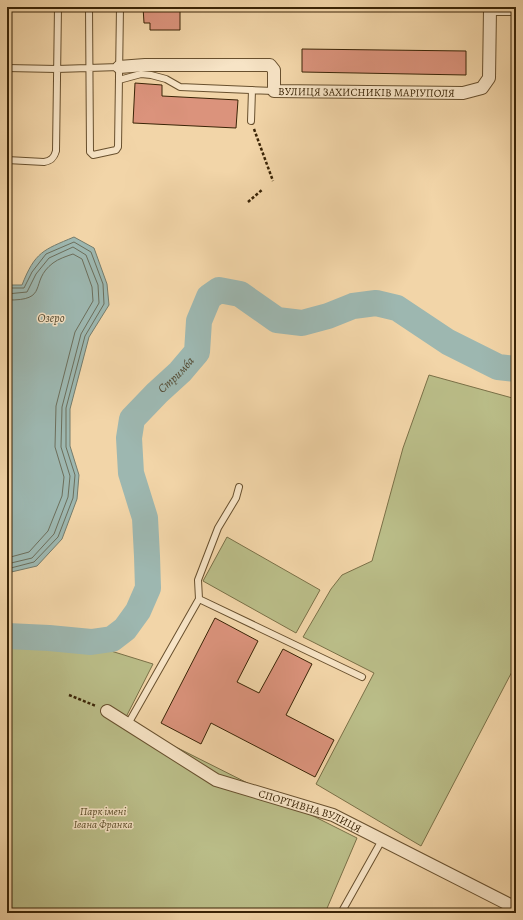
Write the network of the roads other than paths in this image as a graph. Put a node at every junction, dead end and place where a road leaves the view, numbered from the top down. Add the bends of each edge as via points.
1 (8, 7) edge
2 (58, 7) edge
3 (89, 7) edge
4 (120, 7) edge
5 (490, 8) edge
6 (516, 9) edge
7 (7, 24) edge
8 (119, 66) junction
9 (7, 68) edge
10 (89, 68) junction
11 (57, 69) junction
12 (119, 80) junction
13 (252, 90) junction
14 (274, 91) junction
15 (251, 121) road end
16 (7, 160) edge
17 (239, 487) dead end
18 (199, 599) junction
19 (362, 677) dead end
20 (107, 710) road end
21 (128, 724) junction
22 (382, 840) junction
23 (516, 908) edge
24 (341, 913) edge

1 - 7 lane
2 - 11 lane
3 - 10 lane
4 - 8 lane
5 - 6 street, ВУЛИЦЯ ЗАХИСНИКІВ МАРІУПОЛЯ
5 - 14 street, ВУЛИЦЯ ЗАХИСНИКІВ МАРІУПОЛЯ via 489,78 482,88 463,93
8 - 10 lane
8 - 12 lane
8 - 14 street, ВУЛИЦЯ ЗАХИСНИКІВ МАРІУПОЛЯ via 270,65 274,70
9 - 11 lane
10 - 11 lane
10 - 12 lane via 92,155 118,148
11 - 16 lane via 54,157 44,162
12 - 13 lane via 141,74 166,79 180,87
13 - 14 lane
13 - 15 lane
17 - 18 lane via 236,498 218,528 198,580
18 - 19 lane
18 - 21 lane
20 - 21 street, СПОРТИВНА ВУЛИЦЯ
21 - 22 street, СПОРТИВНА ВУЛИЦЯ via 216,780 333,815
22 - 23 street, СПОРТИВНА ВУЛИЦЯ
22 - 24 lane

